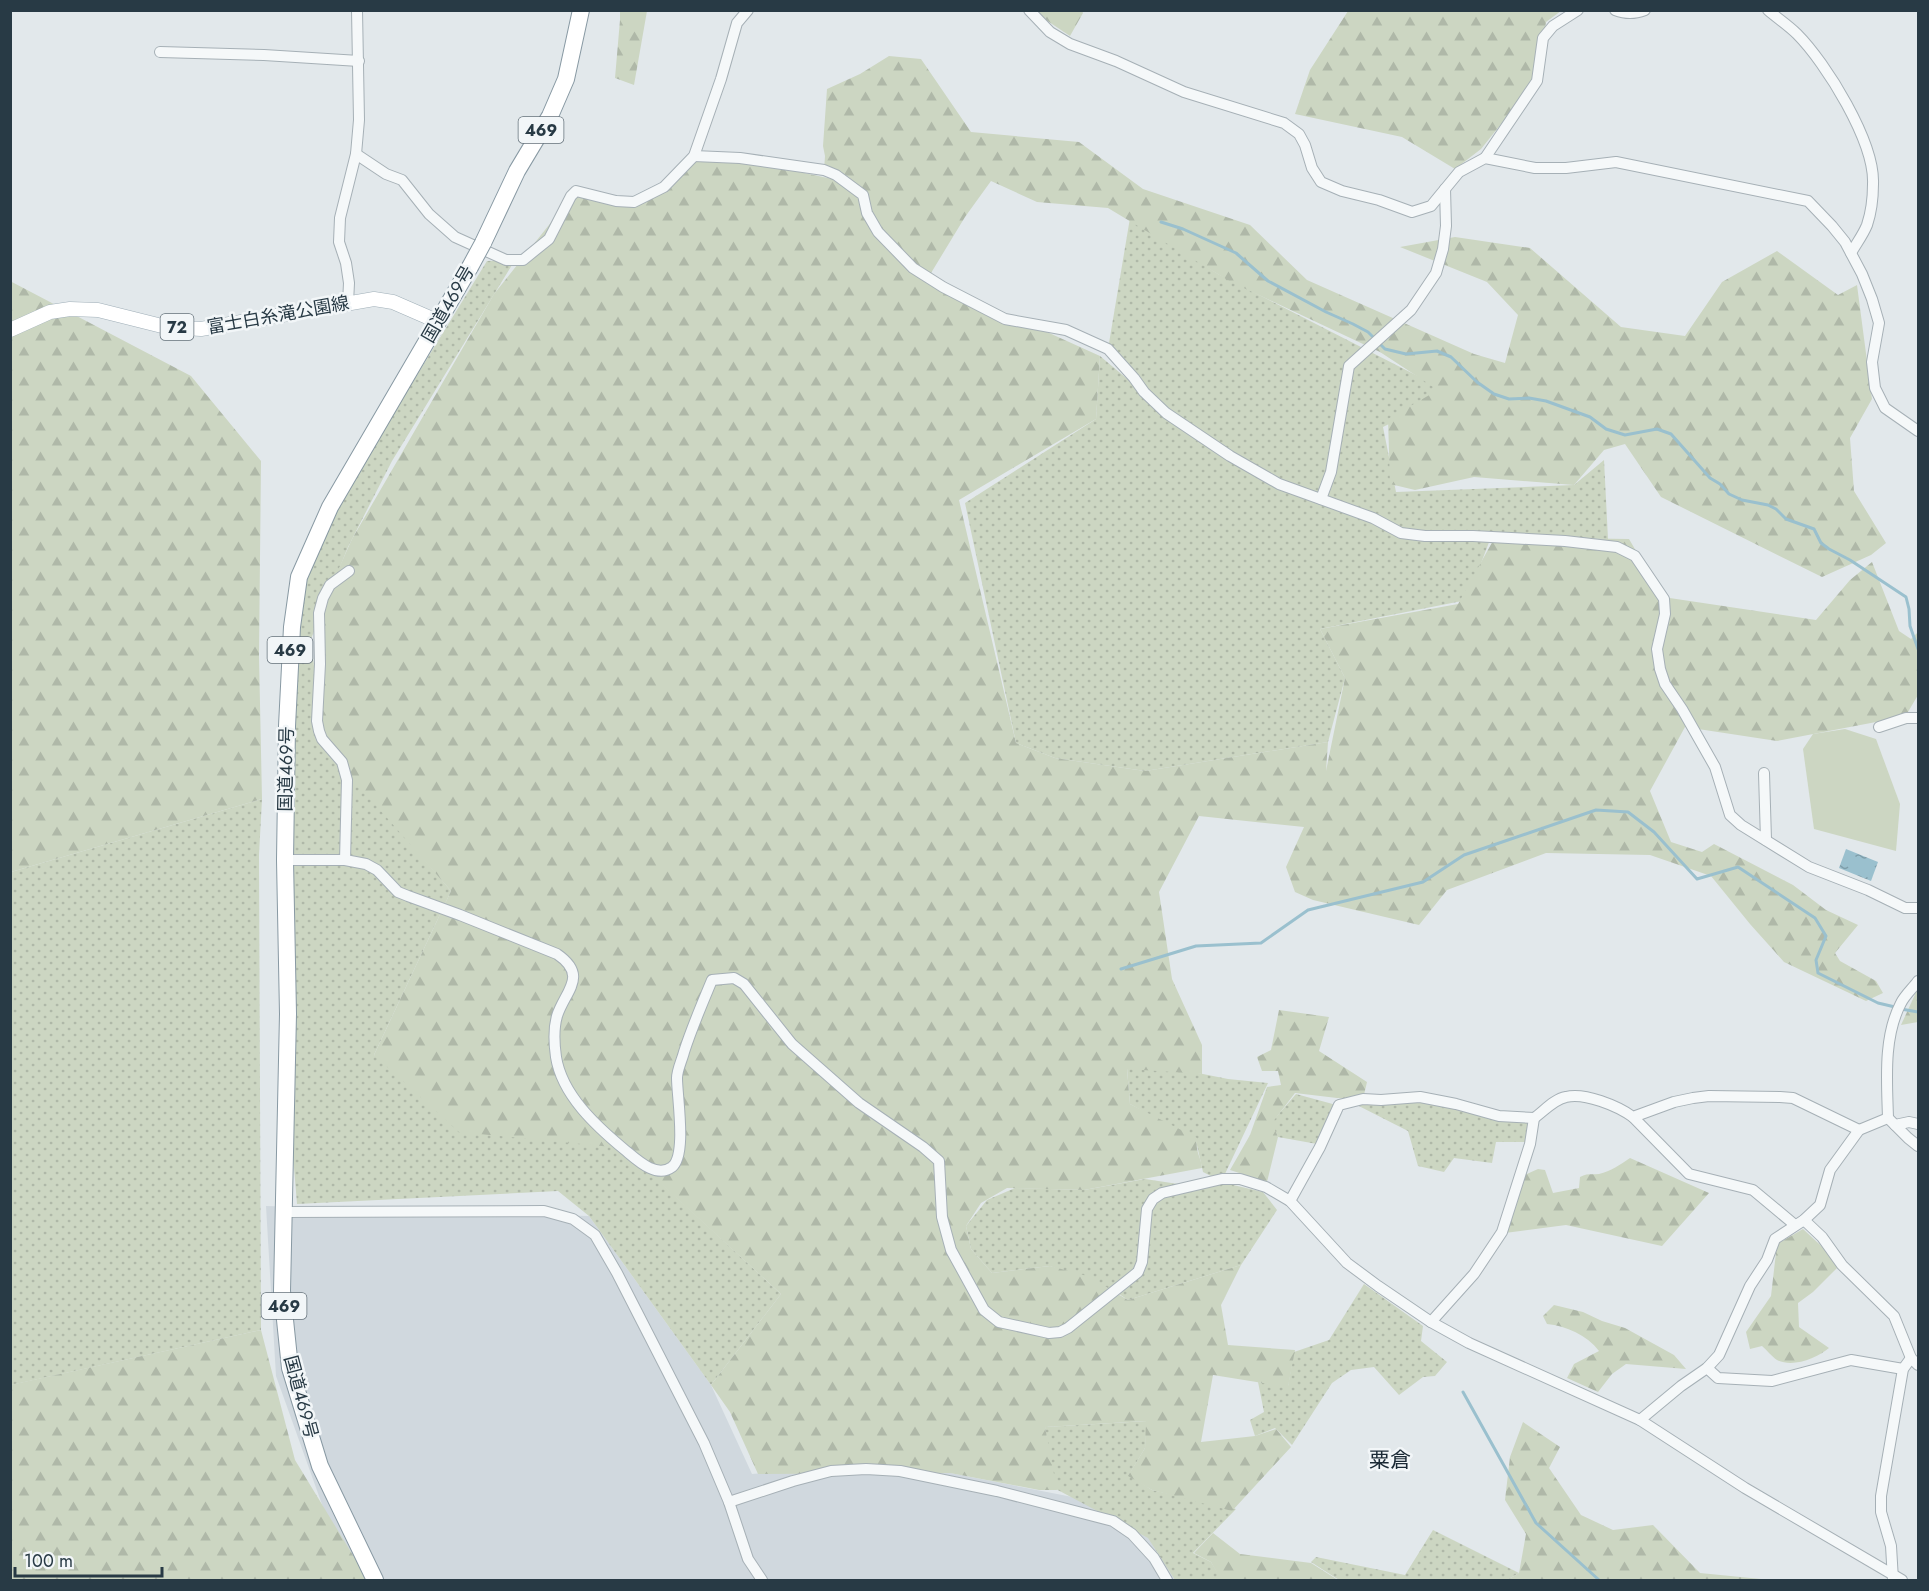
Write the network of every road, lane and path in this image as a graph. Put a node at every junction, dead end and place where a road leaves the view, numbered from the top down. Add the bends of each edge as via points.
1 (357, 10) edge
2 (581, 10) edge
3 (748, 10) edge
4 (1029, 10) edge
5 (1578, 10) edge
6 (1615, 10) edge
7 (1645, 10) edge
8 (1767, 10) edge
9 (160, 52) dead end
10 (359, 61) junction
11 (356, 154) junction
12 (694, 156) junction
13 (1485, 158) junction
14 (1445, 189) junction
15 (1851, 254) junction
16 (348, 303) junction
17 (439, 322) junction
18 (10, 330) edge
19 (1918, 431) edge
20 (1321, 499) junction
21 (349, 571) dead end
22 (1918, 718) edge
23 (1879, 727) dead end
24 (1764, 773) dead end
25 (1766, 840) junction
26 (285, 860) junction
27 (345, 860) junction
28 (1918, 908) edge
29 (1918, 981) edge
30 (1633, 1117) junction
31 (1534, 1118) junction
32 (1892, 1122) junction
33 (1918, 1124) edge
34 (1859, 1130) junction
35 (1918, 1146) edge
36 (1290, 1201) junction
37 (284, 1212) junction
38 (1799, 1222) junction
39 (1431, 1322) junction
40 (1915, 1361) edge
41 (1707, 1368) junction
42 (1903, 1369) junction
43 (1640, 1420) junction
44 (729, 1502) junction
45 (1896, 1579) edge
46 (375, 1581) edge
47 (762, 1581) edge
48 (1167, 1581) edge

1 - 10 street
2 - 17 highway, 国道469号 / 469, bridge via 566,79 550,116
3 - 12 street via 737,23
4 - 14 street via 1050,32 1070,44 1184,92 1284,123 1299,134 1321,182 1412,212 1431,206
5 - 13 street via 1552,26 1543,38 1537,81
6 - 7 street via 1633,14
8 - 15 street via 1796,33 1818,58 1852,114 1869,154 1874,182 1872,198 1867,225
9 - 10 street
10 - 11 street
11 - 12 street via 402,180 429,214 455,237 506,260 523,260 549,239 576,191 634,202 664,187
11 - 16 street via 340,218 339,242 349,283
12 - 20 street via 779,163 836,175 862,195 878,232 913,268 1005,319 1066,330 1108,349 1166,413 1279,484
13 - 14 street via 1459,172
13 - 15 street via 1535,168 1616,162 1808,201
14 - 20 street via 1446,226 1436,273 1411,310 1349,366 1331,472
15 - 19 street via 1879,323 1872,362 1875,388 1885,408
16 - 17 main road, 富士白糸滝公園線 / 72 via 393,302
16 - 18 main road, 富士白糸滝公園線 / 72 via 201,329 166,327 98,310 70,309 50,312
17 - 26 highway, 国道469号 / 469 via 330,507 299,577 287,716
20 - 25 street via 1401,533 1565,541 1617,547 1635,556 1664,599 1665,614 1657,649 1665,684 1715,767 1730,815
21 - 27 street via 330,585 319,613 317,721 322,739 342,762 348,780
22 - 23 street
24 - 25 street
25 - 28 street via 1809,867 1905,908
26 - 27 street
26 - 37 highway, 国道469号 / 469 via 288,1014
27 - 36 street via 377,870 398,892 566,960 574,978 557,1015 554,1032 562,1077 600,1129 644,1165 659,1171 674,1166 678,1158 677,1075 712,980 734,978 744,984 792,1044 859,1103 939,1161 942,1217 951,1250 984,1310 999,1322 1049,1333 1068,1328 1138,1272 1147,1209 1162,1193 1188,1185 1240,1179 1266,1187
29 - 32 street via 1902,1001 1892,1028 1888,1053
30 - 31 street via 1611,1104 1566,1096
30 - 34 street via 1693,1098 1780,1096 1793,1098
30 - 38 street via 1689,1174 1753,1190
31 - 36 street via 1500,1116 1420,1097 1363,1099 1339,1105
31 - 39 street via 1530,1144 1502,1232 1474,1274
32 - 33 street
32 - 34 street
32 - 35 street
34 - 38 street via 1830,1170 1820,1205
36 - 39 street via 1347,1263
37 - 44 street via 544,1211 573,1219 595,1235 617,1274 704,1443
37 - 46 highway, 国道469号 / 469 via 282,1291 290,1368 320,1466
38 - 40 street via 1822,1237 1842,1264 1894,1316
38 - 41 street via 1776,1239 1719,1355
39 - 43 street
40 - 42 street
41 - 42 street via 1718,1378 1772,1381 1851,1360
41 - 43 street
42 - 45 street via 1881,1496
43 - 45 street
44 - 47 street via 748,1559
44 - 48 street via 831,1471 900,1471 1113,1521 1132,1534 1154,1558

